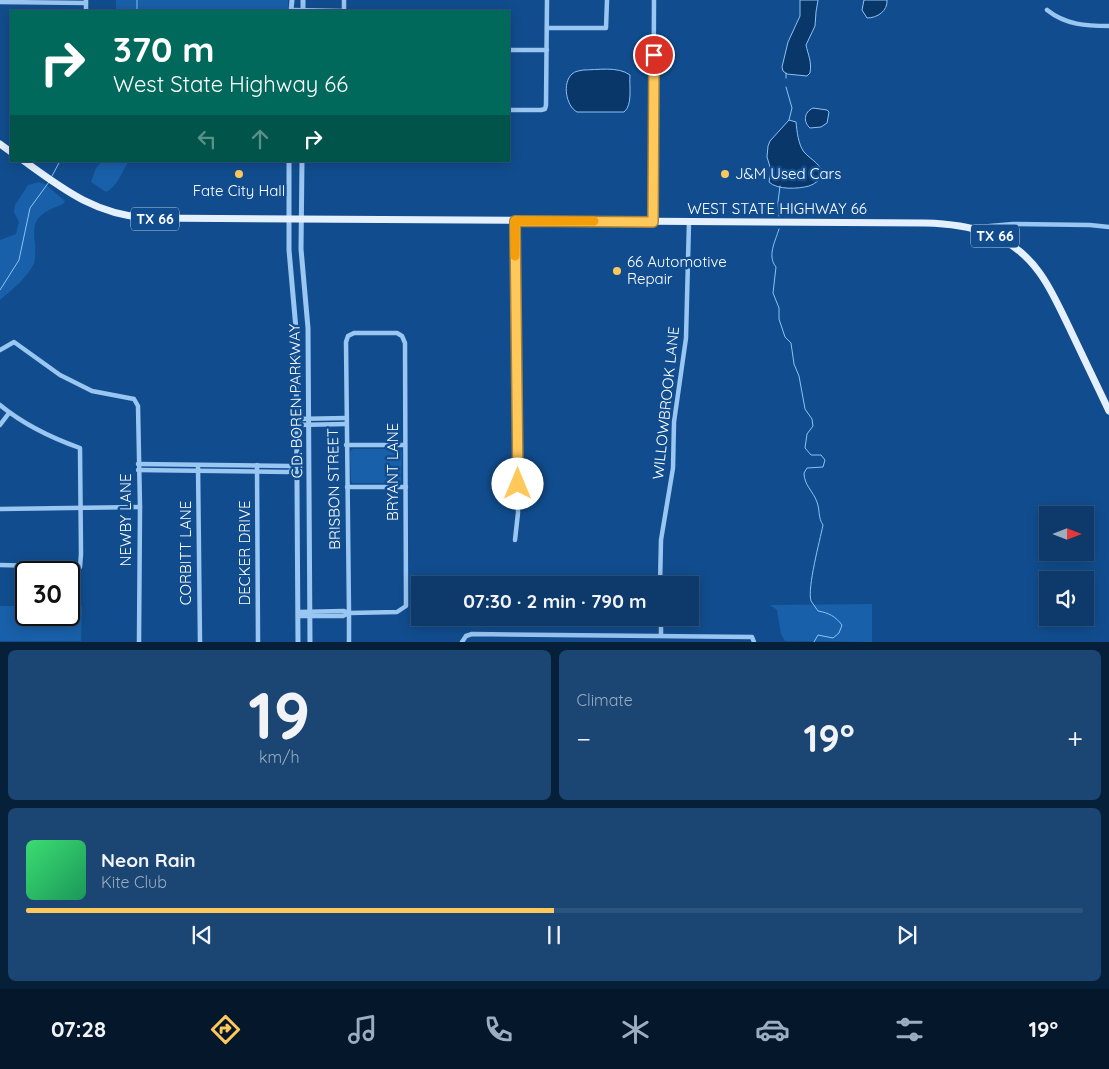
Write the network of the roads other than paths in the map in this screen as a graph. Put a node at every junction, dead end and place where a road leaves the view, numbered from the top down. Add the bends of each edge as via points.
1 (292, 0) edge
2 (547, 0) edge
3 (607, 0) edge
4 (654, 0) edge
5 (28, 1) edge
6 (0, 2) edge
7 (86, 2) edge
8 (292, 10) edge
9 (1047, 10) dead end
10 (1109, 26) edge
11 (547, 28) junction
12 (510, 50) edge
13 (547, 50) junction
14 (510, 110) edge
15 (25, 162) edge
16 (289, 162) edge
17 (302, 162) edge
18 (289, 220) junction
19 (301, 220) junction
20 (515, 221) junction
21 (653, 222) junction
22 (689, 222) junction
23 (1109, 227) edge
24 (986, 233) junction
25 (402, 336) joint
26 (0, 350) edge
27 (0, 405) edge
28 (1109, 411) edge
29 (9, 413) junction
30 (346, 418) junction
31 (296, 419) junction
32 (309, 419) junction
33 (346, 424) junction
34 (0, 425) edge
35 (296, 426) junction
36 (309, 426) junction
37 (346, 445) junction
38 (406, 445) junction
39 (257, 465) junction
40 (138, 467) junction
41 (198, 468) junction
42 (309, 468) junction
43 (296, 469) junction
44 (257, 471) junction
45 (347, 487) junction
46 (406, 487) junction
47 (140, 507) junction
48 (80, 508) junction
49 (0, 509) edge
50 (515, 540) dead end
51 (0, 565) edge
52 (660, 576) edge
53 (349, 613) junction
54 (298, 614) junction
55 (310, 614) junction
56 (661, 626) edge
57 (519, 635) junction
58 (577, 635) junction
59 (636, 635) junction
60 (661, 635) junction
61 (694, 636) junction
62 (753, 639) edge
63 (139, 642) edge
64 (200, 642) edge
65 (258, 642) edge
66 (298, 642) edge
67 (310, 642) edge
68 (349, 642) edge
69 (462, 642) edge
70 (519, 642) edge
71 (577, 642) edge
72 (636, 642) edge
73 (694, 642) edge

1 - 8 street
2 - 11 street
3 - 11 street via 606,28
4 - 21 street
5 - 6 street
5 - 7 street
9 - 10 street via 1072,24
11 - 13 street
12 - 13 street
13 - 14 street via 545,109
15 - 18 main road, TX 66 via 82,201 108,212 138,218
16 - 18 street, C.D. BOREN PARKWAY
17 - 19 street, C.D. BOREN PARKWAY
18 - 19 main road, TX 66
18 - 31 street, C.D. BOREN PARKWAY via 296,329
19 - 20 main road, WEST STATE HIGHWAY 66 / TX 66
19 - 32 street, C.D. BOREN PARKWAY via 308,328
20 - 21 main road, WEST STATE HIGHWAY 66 / TX 66
20 - 50 street via 518,513
21 - 22 main road, WEST STATE HIGHWAY 66 / TX 66
22 - 24 main road, WEST STATE HIGHWAY 66 / TX 66 via 946,224
22 - 52 street, WILLOWBROOK LANE via 686,338 675,413 673,468 661,540
23 - 24 street via 1013,224 990,226
24 - 28 main road, WEST STATE HIGHWAY 66 / TX 66 via 1016,249 1038,271 1052,293
25 - 30 street, BRISBON STREET via 397,333 354,333 348,336
25 - 38 street, BRYANT LANE via 405,343
26 - 40 street, NEWBY LANE via 14,342 60,375 92,391 134,399 138,406
27 - 29 street
29 - 34 street
29 - 48 street via 57,440 80,448
30 - 32 street
30 - 33 street, BRISBON STREET
31 - 32 street
31 - 35 street, C.D. BOREN PARKWAY
32 - 36 street, C.D. BOREN PARKWAY
33 - 36 street
33 - 37 street, BRISBON STREET
35 - 36 street
35 - 43 street, C.D. BOREN PARKWAY
36 - 42 street, C.D. BOREN PARKWAY
37 - 38 street
37 - 45 street, BRISBON STREET
38 - 46 street, BRYANT LANE
39 - 41 street
39 - 43 street
39 - 44 street, DECKER DRIVE
40 - 41 street
40 - 47 street, NEWBY LANE
41 - 44 street
41 - 64 street, CORBITT LANE
42 - 43 street
42 - 55 street, C.D. BOREN PARKWAY
43 - 44 street via 288,472
43 - 54 street, C.D. BOREN PARKWAY
44 - 65 street, DECKER DRIVE
45 - 46 street
45 - 53 street, BRISBON STREET
46 - 53 street, BRYANT LANE via 404,609
47 - 48 street
47 - 63 street, NEWBY LANE
48 - 49 street
48 - 51 street via 80,567
53 - 55 street
53 - 68 street, BRISBON STREET
54 - 55 street
54 - 66 street, C.D. BOREN PARKWAY
55 - 67 street, C.D. BOREN PARKWAY
56 - 60 street
57 - 58 street
57 - 69 street via 472,634
57 - 70 street
58 - 59 street
58 - 71 street
59 - 60 street
59 - 72 street
60 - 61 street
61 - 62 street
61 - 73 street

